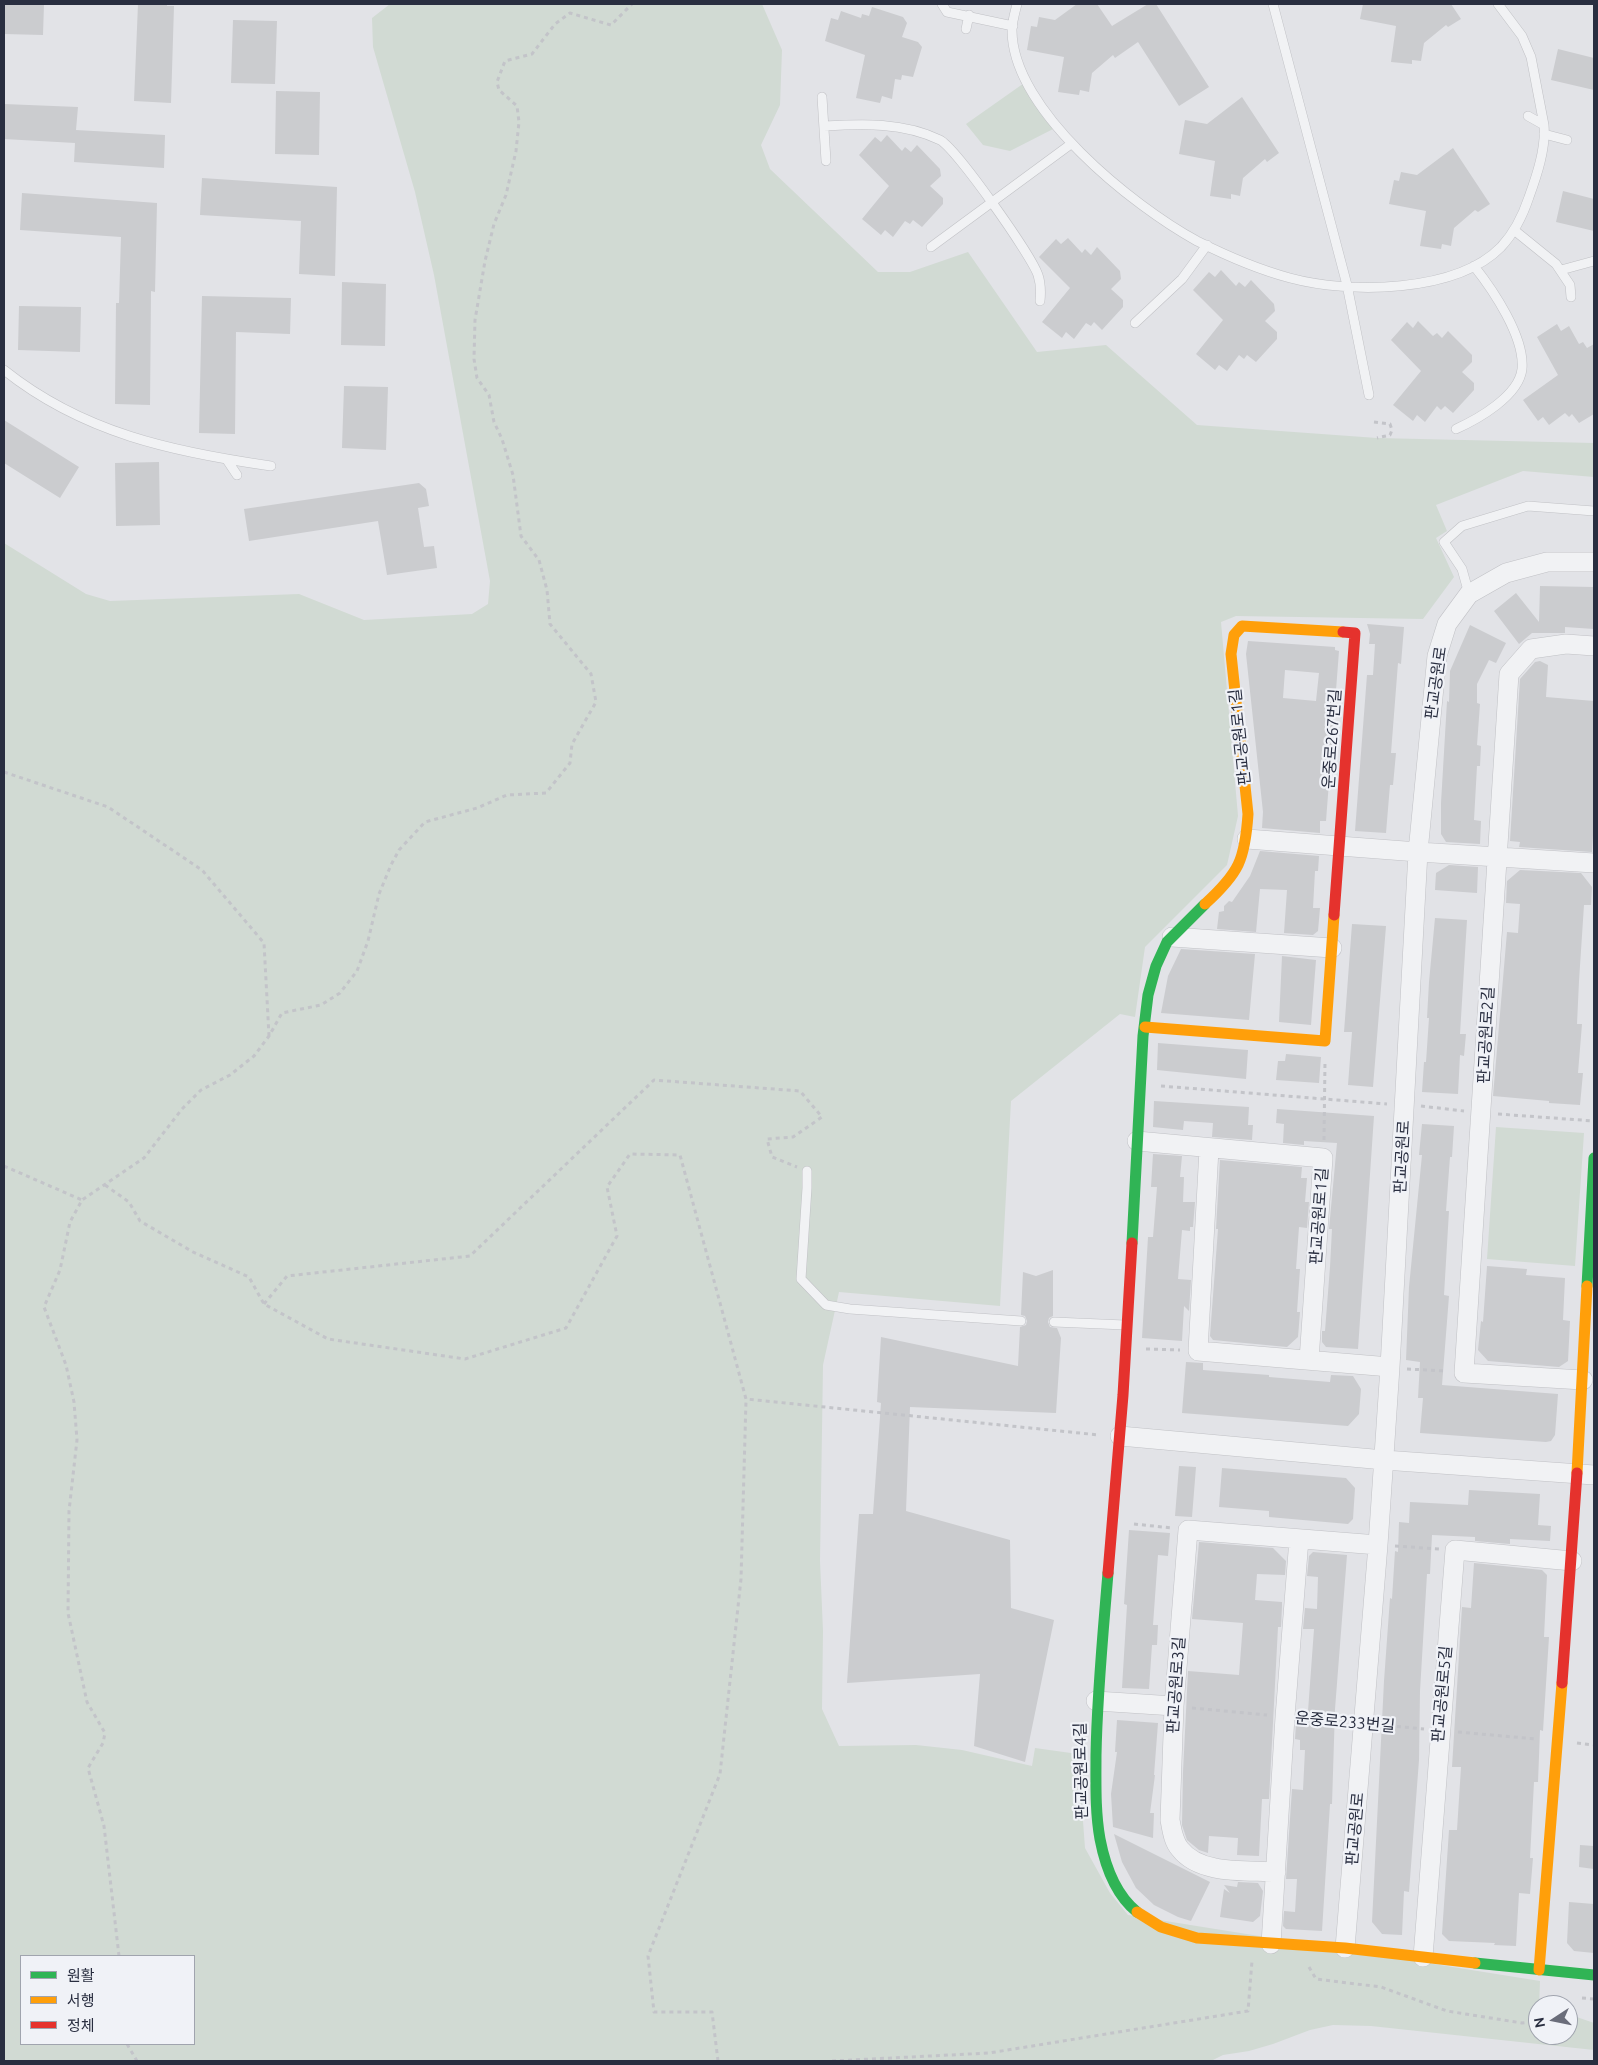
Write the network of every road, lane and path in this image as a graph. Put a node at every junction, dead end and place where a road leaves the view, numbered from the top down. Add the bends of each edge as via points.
1 (632, 4) edge
2 (942, 4) edge
3 (1017, 4) edge
4 (1273, 4) edge
5 (1498, 4) edge
6 (969, 16) junction
7 (1013, 26) junction
8 (966, 29) dead end
9 (822, 98) dead end
10 (1528, 116) dead end
11 (824, 126) junction
12 (1544, 129) junction
13 (1567, 140) dead end
14 (1071, 144) junction
15 (826, 161) dead end
16 (991, 203) junction
17 (1514, 230) junction
18 (1207, 245) junction
19 (931, 246) dead end
20 (1594, 261) edge
21 (1474, 266) junction
22 (1561, 270) junction
23 (1347, 285) junction
24 (1571, 297) dead end
25 (1040, 301) dead end
26 (1135, 323) dead end
27 (4, 370) edge
28 (1369, 395) dead end
29 (1374, 422) dead end
30 (1456, 429) dead end
31 (1377, 438) dead end
32 (227, 460) junction
33 (271, 466) dead end
34 (237, 475) dead end
35 (1594, 512) edge
36 (1594, 562) edge
37 (1469, 594) junction
38 (1355, 633) joint
39 (1594, 646) edge
40 (4, 772) edge
41 (1246, 839) junction
42 (1340, 846) junction
43 (1418, 852) junction
44 (1496, 857) junction
45 (1594, 863) edge
46 (1172, 937) junction
47 (1332, 948) junction
48 (1144, 1027) junction
49 (269, 1036) junction
50 (1325, 1041) junction
51 (1141, 1084) junction
52 (1324, 1099) junction
53 (1405, 1105) junction
54 (1482, 1112) junction
55 (1594, 1121) edge
56 (1136, 1141) junction
57 (1208, 1149) junction
58 (1323, 1158) junction
59 (1594, 1158) edge
60 (4, 1166) edge
61 (807, 1171) joint
62 (105, 1186) junction
63 (82, 1200) junction
64 (264, 1304) junction
65 (1021, 1321) dead end
66 (1054, 1322) dead end
67 (1128, 1325) junction
68 (1125, 1348) junction
69 (1198, 1351) junction
70 (1309, 1360) junction
71 (1390, 1367) junction
72 (1464, 1373) junction
73 (1583, 1380) junction
74 (746, 1400) junction
75 (1120, 1436) junction
76 (1384, 1460) junction
77 (1586, 1475) edge
78 (1112, 1522) junction
79 (1188, 1530) junction
80 (1299, 1539) junction
81 (1378, 1545) junction
82 (1454, 1550) junction
83 (1572, 1561) junction
84 (1096, 1701) junction
85 (1174, 1706) junction
86 (1285, 1717) junction
87 (1364, 1723) junction
88 (1439, 1730) junction
89 (1558, 1741) junction
90 (1594, 1745) edge
91 (1276, 1872) junction
92 (1263, 1942) junction
93 (1344, 1948) junction
94 (119, 1955) edge
95 (1423, 1957) junction
96 (1307, 1964) dead end
97 (1539, 1970) junction
98 (1594, 1975) edge
99 (1528, 2023) edge
100 (128, 2045) edge
101 (137, 2061) edge
102 (718, 2061) edge
103 (832, 2061) edge

1 - 49 path via 611,25 570,13 555,24 532,54 505,61 497,82 499,90 517,106 517,141 506,195 494,224 485,261 475,320 477,378 489,395 494,422 513,475 521,536 539,560 550,624 591,674 596,702 572,744 570,763 546,794 507,795 477,808 425,822 399,850 391,865 379,894 357,971 340,993 321,1006 282,1013
2 - 6 lane via 948,12
3 - 7 lane
4 - 23 lane
5 - 12 lane via 1522,36 1531,57
6 - 7 lane
6 - 8 lane
7 - 14 lane via 1018,61 1034,97
9 - 11 lane
10 - 12 lane
11 - 15 lane
11 - 16 lane via 898,127 916,130 942,141 964,164
12 - 13 lane
12 - 17 lane via 1534,184
14 - 16 lane
14 - 18 lane via 1137,200
16 - 19 lane
16 - 25 lane via 1030,258 1041,287
17 - 21 lane via 1500,247
17 - 22 lane
18 - 23 lane via 1289,278
18 - 26 lane via 1182,279
20 - 22 lane
21 - 23 lane via 1421,283
21 - 30 lane via 1508,319 1522,370 1516,383 1491,410
22 - 24 lane via 1570,285
23 - 28 lane
27 - 32 lane via 46,399 95,425 164,448
29 - 31 path via 1390,424 1392,430 1390,435
32 - 33 lane
32 - 34 lane
35 - 37 lane via 1528,506 1462,526 1444,542 1462,570
36 - 37 street, 판교공원로 via 1547,562 1506,573
37 - 43 street, 판교공원로 via 1447,624 1437,656
38 - 41 street, 판교공원로1길 via 1242,626 1234,635 1231,654 1248,814
38 - 42 street, 운중로267번길
39 - 44 street, 판교공원로2길 via 1566,644 1531,649 1509,674
40 - 49 path via 108,807 202,870 264,943
41 - 42 street
41 - 46 street, 판교공원로1길 via 1240,861 1224,884
42 - 43 street
42 - 47 street
43 - 44 street
43 - 53 street, 판교공원로
44 - 45 street
44 - 54 street, 판교공원로2길
46 - 47 street
46 - 48 street, 판교공원로1길 via 1151,980
47 - 50 street
48 - 50 street
48 - 51 street, 판교공원로1길
49 - 62 path via 254,1056 230,1075 201,1090 144,1158
50 - 52 path
51 - 52 path
51 - 56 street, 판교공원로1길
52 - 53 path
52 - 58 path
53 - 54 path
53 - 71 street, 판교공원로
54 - 55 path
54 - 72 street, 판교공원로2길
56 - 57 street, 판교공원로1길
56 - 67 street, 판교공원로1길
57 - 58 street, 판교공원로1길
57 - 69 street
58 - 70 street, 판교공원로1길
59 - 73 street
60 - 63 path
61 - 64 path via 772,1157 767,1139 793,1137 822,1117 800,1091 654,1080 470,1256 287,1276
61 - 65 lane via 801,1278 826,1305
62 - 63 path
62 - 64 path via 129,1202 140,1221 193,1252 249,1277
63 - 94 path via 70,1222 60,1270 44,1307 66,1364 74,1402 77,1440 69,1511 68,1613 87,1702 105,1733 103,1743 88,1768 104,1826
64 - 74 path via 328,1339 465,1359 566,1328 617,1236 607,1187 630,1154 680,1155
66 - 67 lane
67 - 68 street, 판교공원로1길
68 - 69 path
68 - 75 street, 판교공원로1길
69 - 70 street
70 - 71 street
71 - 72 path
71 - 76 street, 판교공원로
72 - 73 street
73 - 77 street
74 - 75 path
74 - 102 path via 741,1579 720,1774 648,1956 654,2012 712,2012
75 - 76 street
75 - 78 street, 판교공원로4길
76 - 77 street
76 - 81 street, 판교공원로
77 - 83 street
78 - 79 path
78 - 84 street, 판교공원로4길
79 - 80 street
79 - 85 street, 판교공원로3길
80 - 81 street
80 - 86 street
81 - 82 path
81 - 87 street, 판교공원로
82 - 83 street
82 - 88 street, 판교공원로5길
83 - 89 street
84 - 85 street
84 - 92 street, 판교공원로4길 via 1098,1825 1102,1849 1116,1887 1139,1914 1164,1930 1197,1938
85 - 86 path, 운중로233번길
85 - 91 street, 판교공원로3길 via 1170,1820 1179,1848 1187,1857 1215,1868
86 - 87 path, 운중로233번길
86 - 91 street
87 - 88 path, 운중로233번길
87 - 93 street, 판교공원로
88 - 89 path, 운중로233번길
88 - 95 street, 판교공원로5길
89 - 90 path, 운중로233번길
89 - 97 street
91 - 92 street
92 - 93 street, 판교공원로4길
92 - 103 path via 1248,2011 989,2053
93 - 95 street
95 - 97 street
96 - 99 path via 1316,1979 1381,1987 1447,2011
97 - 98 street
100 - 101 path

